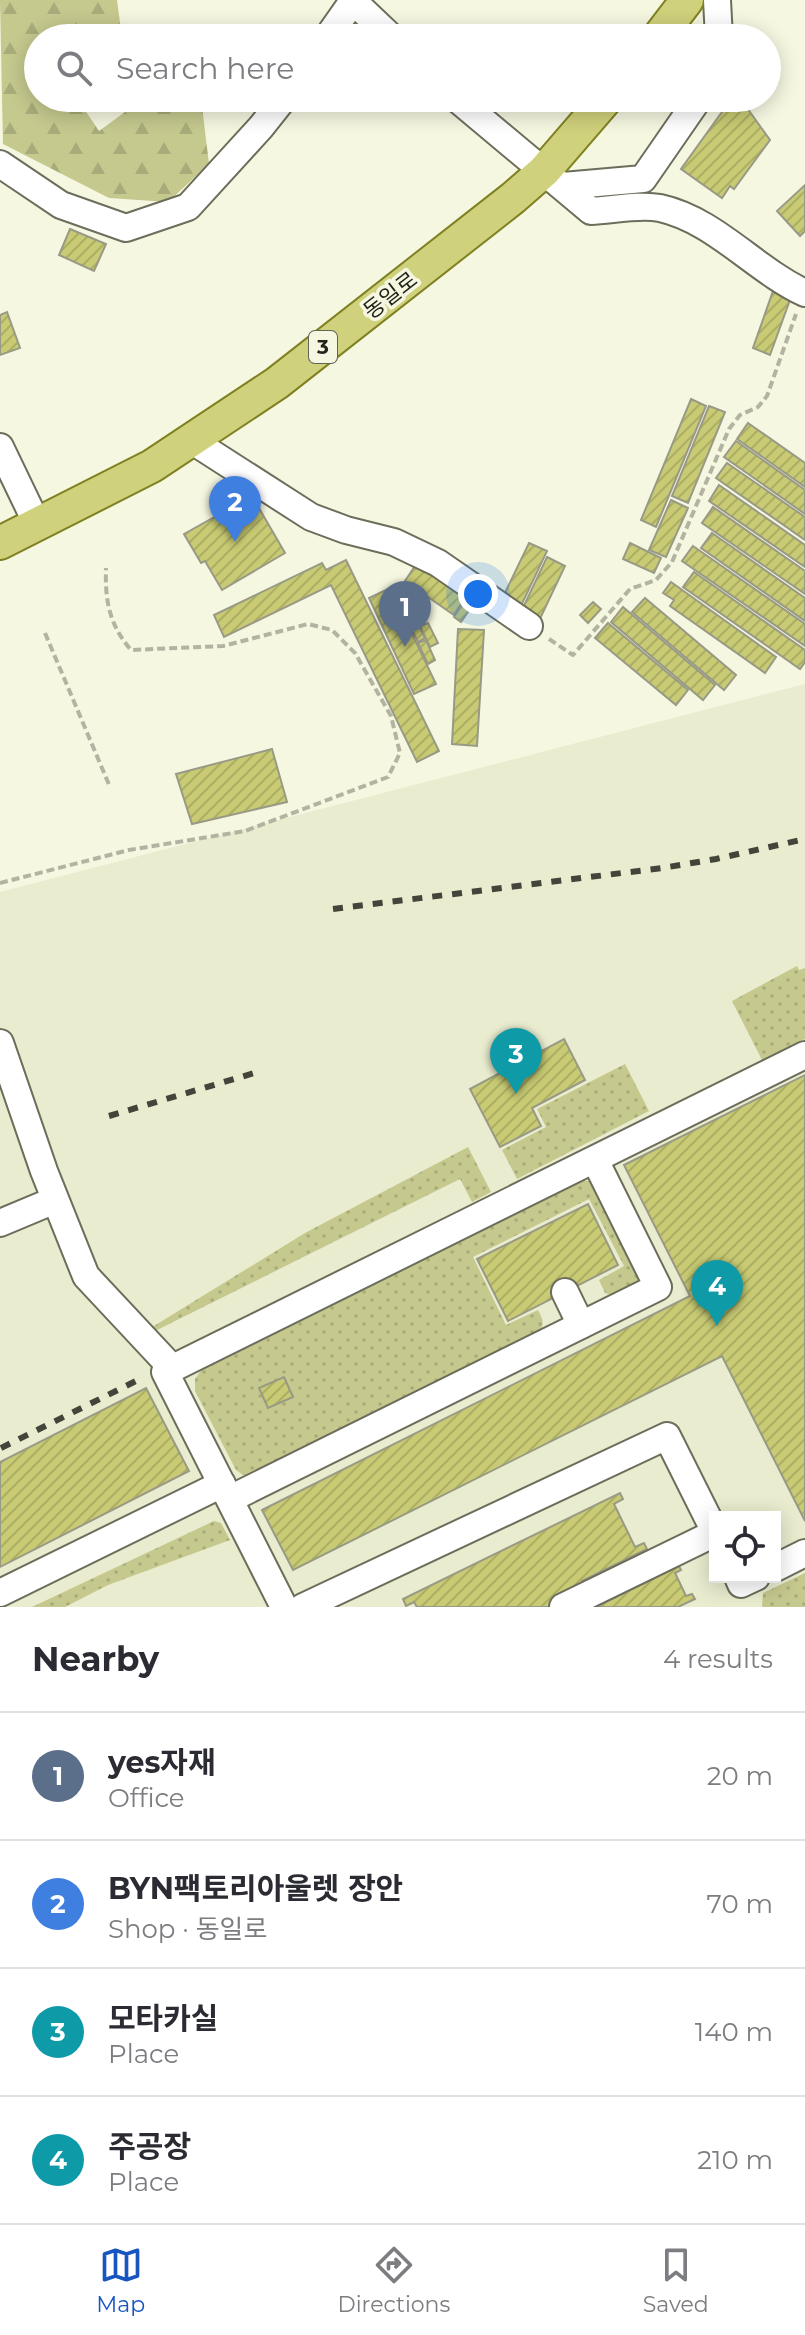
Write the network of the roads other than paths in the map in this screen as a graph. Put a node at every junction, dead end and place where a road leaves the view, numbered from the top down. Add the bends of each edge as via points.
1 (352, 0) edge
2 (687, 0) edge
3 (717, 0) edge
4 (336, 24) edge
5 (377, 24) edge
6 (669, 24) edge
7 (718, 24) edge
8 (273, 112) edge
9 (473, 112) edge
10 (598, 112) edge
11 (689, 112) edge
12 (0, 164) edge
13 (553, 178) junction
14 (804, 293) edge
15 (191, 440) junction
16 (0, 447) edge
17 (37, 524) junction
18 (0, 543) edge
19 (529, 626) road end
20 (0, 1043) edge
21 (805, 1055) edge
22 (595, 1160) junction
23 (55, 1200) junction
24 (0, 1223) edge
25 (565, 1292) dead end
26 (581, 1325) junction
27 (172, 1368) junction
28 (226, 1492) junction
29 (709, 1520) edge
30 (709, 1535) edge
31 (805, 1553) edge
32 (781, 1565) edge
33 (0, 1593) edge
34 (284, 1607) edge
35 (303, 1607) edge
36 (563, 1607) edge

1 - 4 street
1 - 5 street
2 - 6 main road
3 - 7 street
8 - 12 street via 188,207 126,228 61,205
9 - 13 street
10 - 13 main road, 동일로 / 3
11 - 13 street via 643,179
13 - 14 street via 591,211 658,207 683,216
13 - 15 main road, 동일로 / 3 via 467,236 277,383
15 - 17 main road, 동일로 / 3 via 152,466
15 - 19 street via 311,517 394,542 438,563
16 - 17 street
17 - 18 main road, 동일로 / 3
20 - 23 street
21 - 22 street
22 - 26 street via 658,1287
22 - 27 street
23 - 24 street
23 - 27 street via 86,1276
25 - 26 street
26 - 28 street
27 - 28 street via 165,1372
28 - 33 street
28 - 34 street
29 - 35 street via 667,1436
30 - 36 street
31 - 32 street

